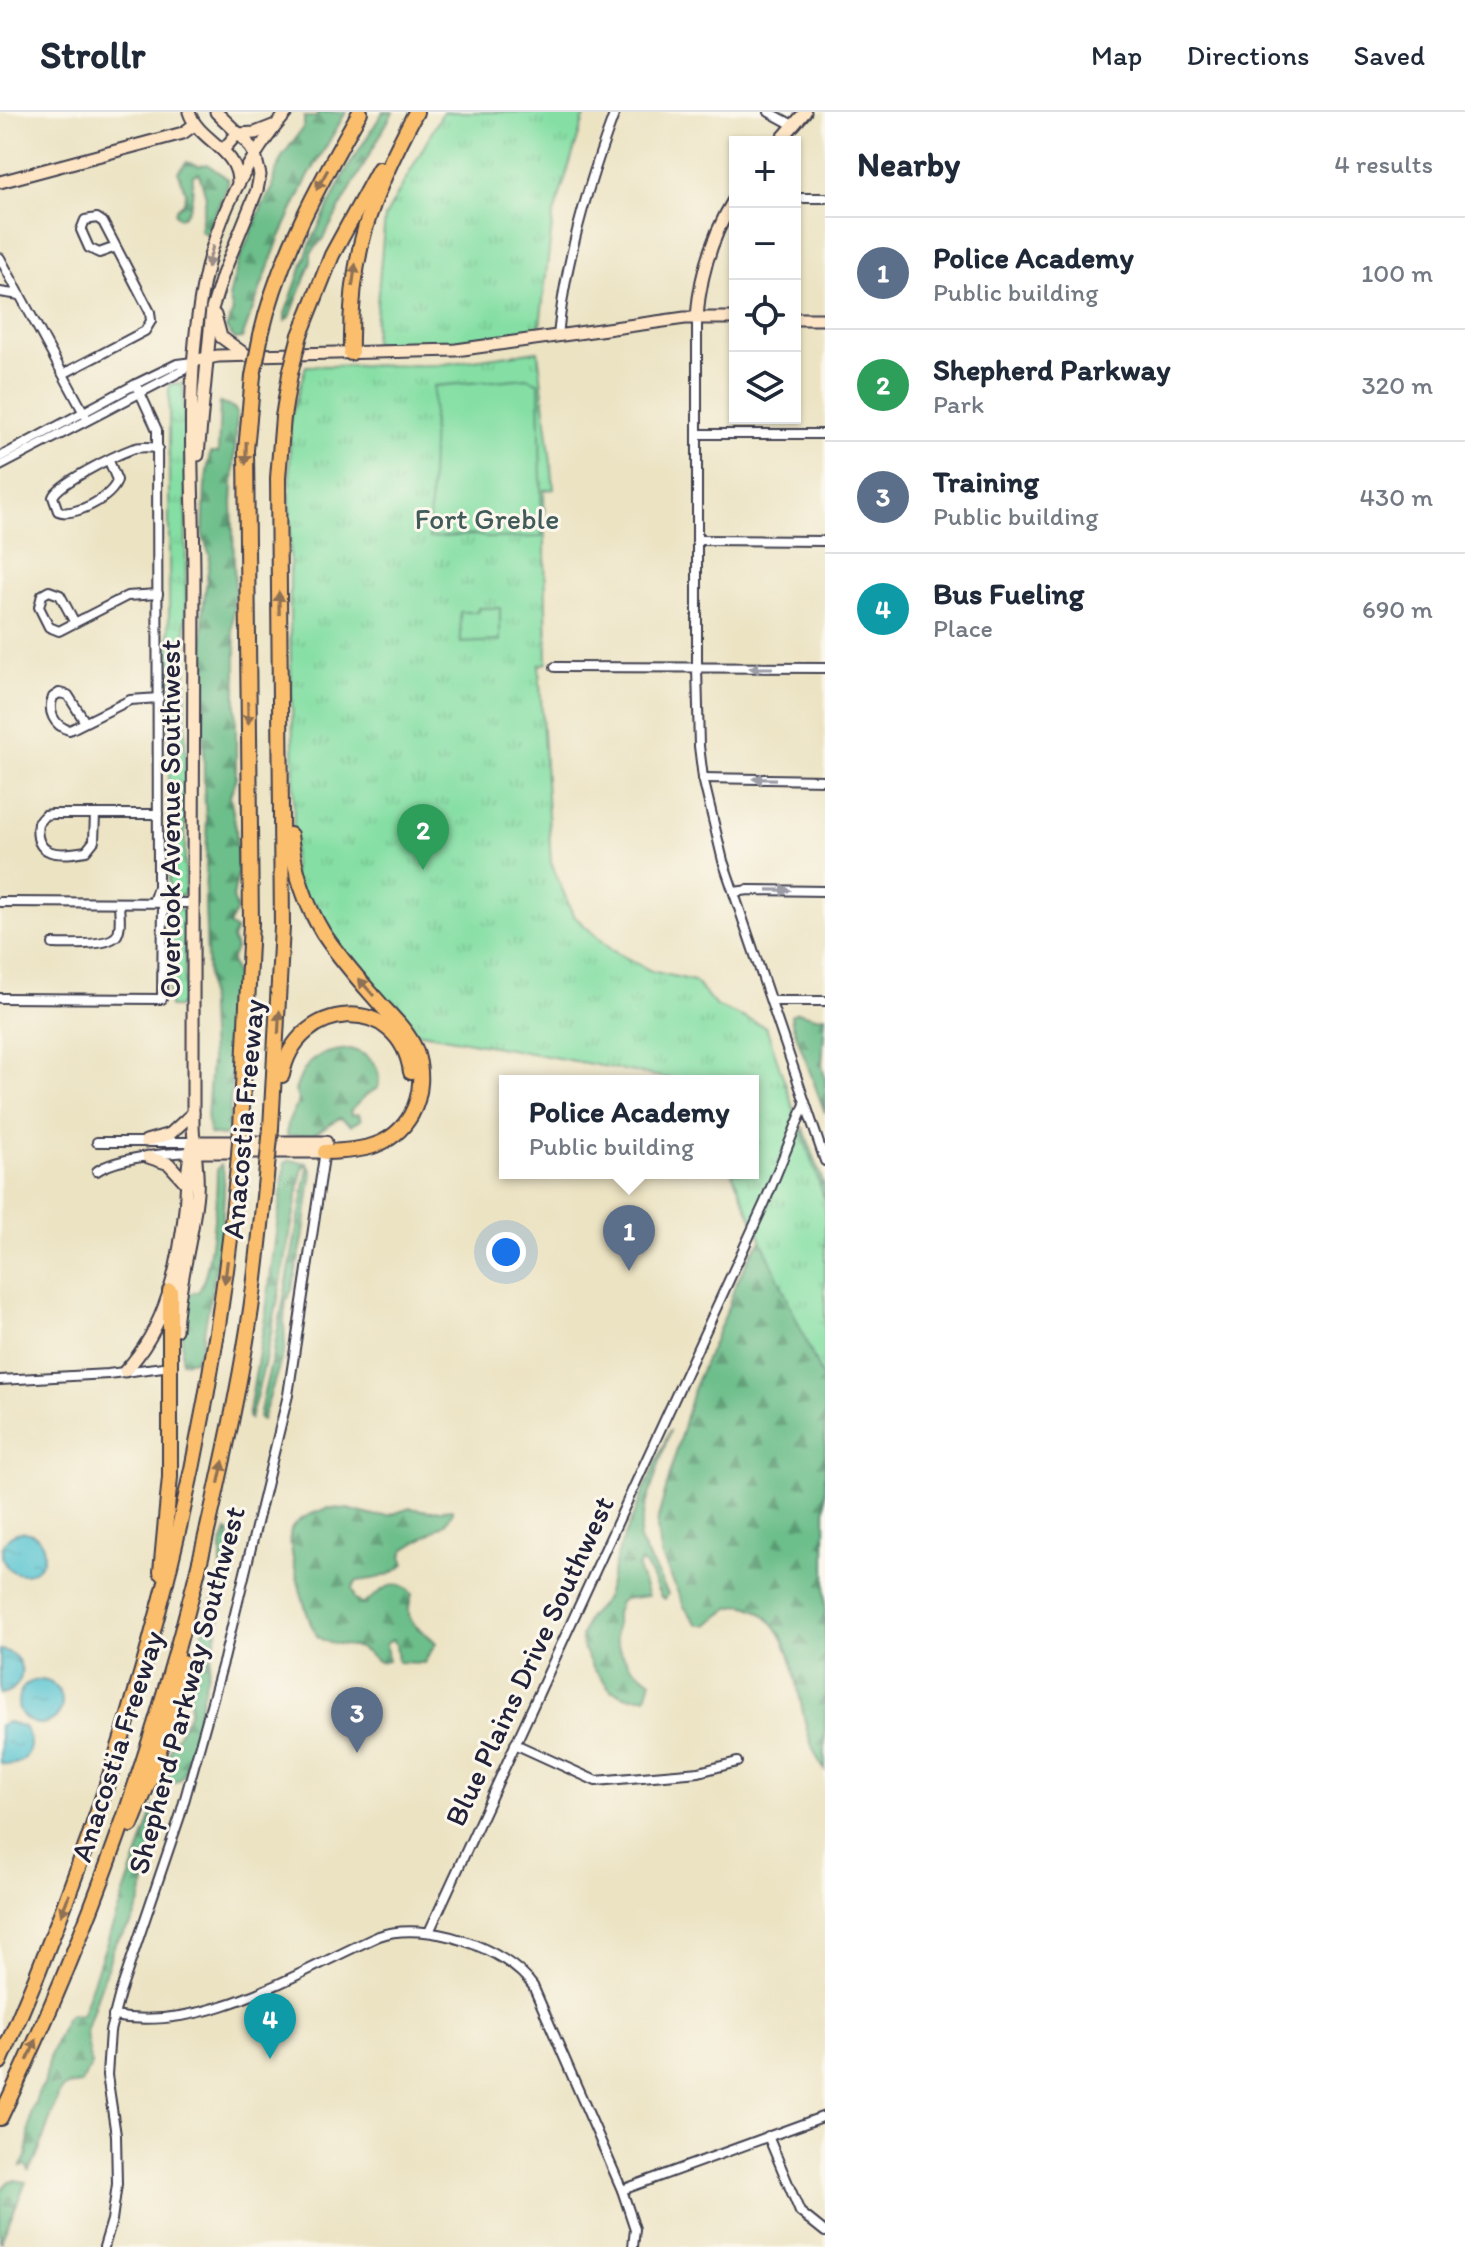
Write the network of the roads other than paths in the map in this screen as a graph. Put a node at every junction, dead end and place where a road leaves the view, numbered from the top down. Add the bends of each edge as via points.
1 (189, 112) edge
2 (216, 112) edge
3 (287, 112) edge
4 (360, 112) edge
5 (414, 112) edge
6 (615, 112) edge
7 (769, 112) edge
8 (805, 112) edge
9 (277, 123) junction
10 (194, 125) junction
11 (793, 125) junction
12 (237, 134) junction
13 (784, 136) edge
14 (223, 150) junction
15 (255, 155) junction
16 (0, 182) edge
17 (238, 185) junction
18 (801, 198) edge
19 (825, 198) edge
20 (730, 208) edge
21 (116, 247) junction
22 (0, 258) edge
23 (0, 292) edge
24 (20, 295) junction
25 (215, 300) junction
26 (697, 317) junction
27 (729, 318) edge
28 (801, 319) edge
29 (825, 319) edge
30 (558, 336) junction
31 (351, 353) junction
32 (247, 355) junction
33 (206, 358) junction
34 (193, 361) junction
35 (63, 374) junction
36 (138, 388) junction
37 (86, 416) junction
38 (697, 434) junction
39 (825, 434) edge
40 (158, 448) junction
41 (0, 457) edge
42 (109, 461) junction
43 (0, 466) edge
44 (194, 496) junction
45 (697, 540) junction
46 (825, 541) edge
47 (158, 594) junction
48 (75, 623) junction
49 (280, 659) junction
50 (555, 667) dead end
51 (697, 668) junction
52 (825, 668) edge
53 (159, 698) junction
54 (85, 722) junction
55 (703, 778) junction
56 (825, 780) edge
57 (95, 814) junction
58 (158, 814) junction
59 (825, 891) edge
60 (734, 892) junction
61 (0, 902) edge
62 (158, 902) junction
63 (119, 903) junction
64 (193, 903) junction
65 (53, 944) dead end
66 (0, 998) edge
67 (771, 1001) junction
68 (825, 1001) edge
69 (805, 1104) junction
70 (193, 1113) junction
71 (274, 1128) junction
72 (146, 1141) junction
73 (97, 1142) dead end
74 (326, 1147) junction
75 (193, 1149) junction
76 (148, 1157) junction
77 (825, 1161) edge
78 (97, 1171) dead end
79 (187, 1184) junction
80 (170, 1291) junction
81 (171, 1366) junction
82 (125, 1371) junction
83 (0, 1380) edge
84 (515, 1744) junction
85 (737, 1762) dead end
86 (100, 1805) junction
87 (429, 1932) junction
88 (113, 2016) junction
89 (0, 2062) edge
90 (825, 2116) edge
91 (0, 2118) edge
92 (768, 2136) junction
93 (622, 2190) junction
94 (825, 2232) edge
95 (104, 2247) edge
96 (633, 2247) edge

1 - 10 street
2 - 12 street
3 - 9 street, Overlook Avenue Southwest
4 -> 86 highway, Anacostia Freeway, bridge via 295,233 277,278 253,376 246,450 251,923 238,1167 219,1318 185,1507 137,1693
31 -> 5 highway via 352,289 360,242
49 -> 5 highway, Anacostia Freeway, bridge via 278,478 290,374 317,288 341,237
6 - 30 street via 582,215
7 - 11 street
8 - 11 street
9 - 12 street via 261,132
9 - 15 street, Overlook Avenue Southwest
10 - 14 street
10 - 16 street via 183,133
11 - 13 street
12 - 14 street
12 - 15 street
14 - 17 street via 235,164
15 - 17 street, Overlook Avenue Southwest
15 - 25 street, Overlook Avenue Southwest via 260,171 257,190
17 -> 34 street, Overlook Avenue Southwest via 209,257
18 - 19 street
20 - 26 street via 709,252
21 - 21 street via 103,222 85,220 81,230 89,248 99,253
21 - 35 street via 150,312 149,325
22 - 24 street
23 - 24 street
24 - 35 street
25 - 32 street via 219,334
25 - 33 street, Overlook Avenue Southwest
26 - 27 street
26 - 30 street
26 - 38 street
28 - 29 street
30 - 31 street via 456,350
31 - 32 street
32 - 33 street
33 - 34 street
33 - 44 street, Overlook Avenue Southwest
34 - 36 street via 177,364
34 - 44 street, Overlook Avenue Southwest
35 - 37 street
36 - 37 street
36 - 40 street via 157,425
37 - 41 street
37 - 43 street
38 - 39 street
38 - 45 street
40 - 42 street via 137,448
40 - 47 street
42 - 42 street via 117,480 113,491 73,513 58,511 53,497 58,488
44 - 64 street, Overlook Avenue Southwest
45 - 46 street
45 - 51 street
47 - 48 street via 127,596
47 - 53 street
48 - 48 street via 60,595 42,595 39,607 49,627 59,631
71 -> 49 highway, Anacostia Freeway via 282,927
74 -> 49 highway via 364,1149 391,1137 413,1109 421,1076 411,1041 330,944 301,885 290,838
50 - 51 street
52 -> 51 street
51 - 55 street
53 - 54 street via 130,700
53 - 58 street
54 - 54 street via 68,695 53,697 50,709 57,724 69,730
56 -> 55 street
55 - 60 street
57 - 57 street via 94,841 86,851 54,853 38,844 38,823 45,815
57 - 58 street
58 - 62 street
60 -> 59 street
60 - 67 street
61 - 63 street
62 - 63 street
62 - 64 street
62 - 66 street via 162,999
63 - 65 street via 113,940
64 - 70 street, Overlook Avenue Southwest
67 - 68 street
67 - 69 street
69 - 77 street
69 - 84 street, Blue Plains Drive Southwest via 770,1191
70 - 72 street via 170,1134
70 - 75 street, Overlook Avenue Southwest
71 - 74 highway via 283,1072 297,1040 329,1017 363,1016 385,1027 402,1045 411,1069 409,1094 397,1119 379,1134
91 -> 71 highway, Anacostia Freeway, bridge via 78,1941 109,1886 172,1709 229,1432
72 - 73 street
72 - 75 street
74 - 75 street
74 - 88 street, Shepherd Parkway Southwest via 288,1395 224,1659
75 - 76 street
75 - 79 street
75 - 81 street via 196,1203
76 - 78 street
76 - 79 street via 169,1164
79 - 80 street
80 - 81 highway
80 - 82 street via 156,1325
81 - 82 street
81 - 86 highway via 170,1488 163,1560
82 - 83 street
84 - 85 street via 596,1781 699,1772
84 - 87 street, Blue Plains Drive Southwest
86 -> 89 highway, Anacostia Freeway
87 - 88 street via 385,1934 203,2011
87 - 93 street via 509,1961 526,1976
88 - 95 street, Shepherd Parkway Southwest via 107,2069 117,2184
90 - 92 street
92 - 93 street
92 - 94 street via 800,2212
93 - 96 street via 635,2229

